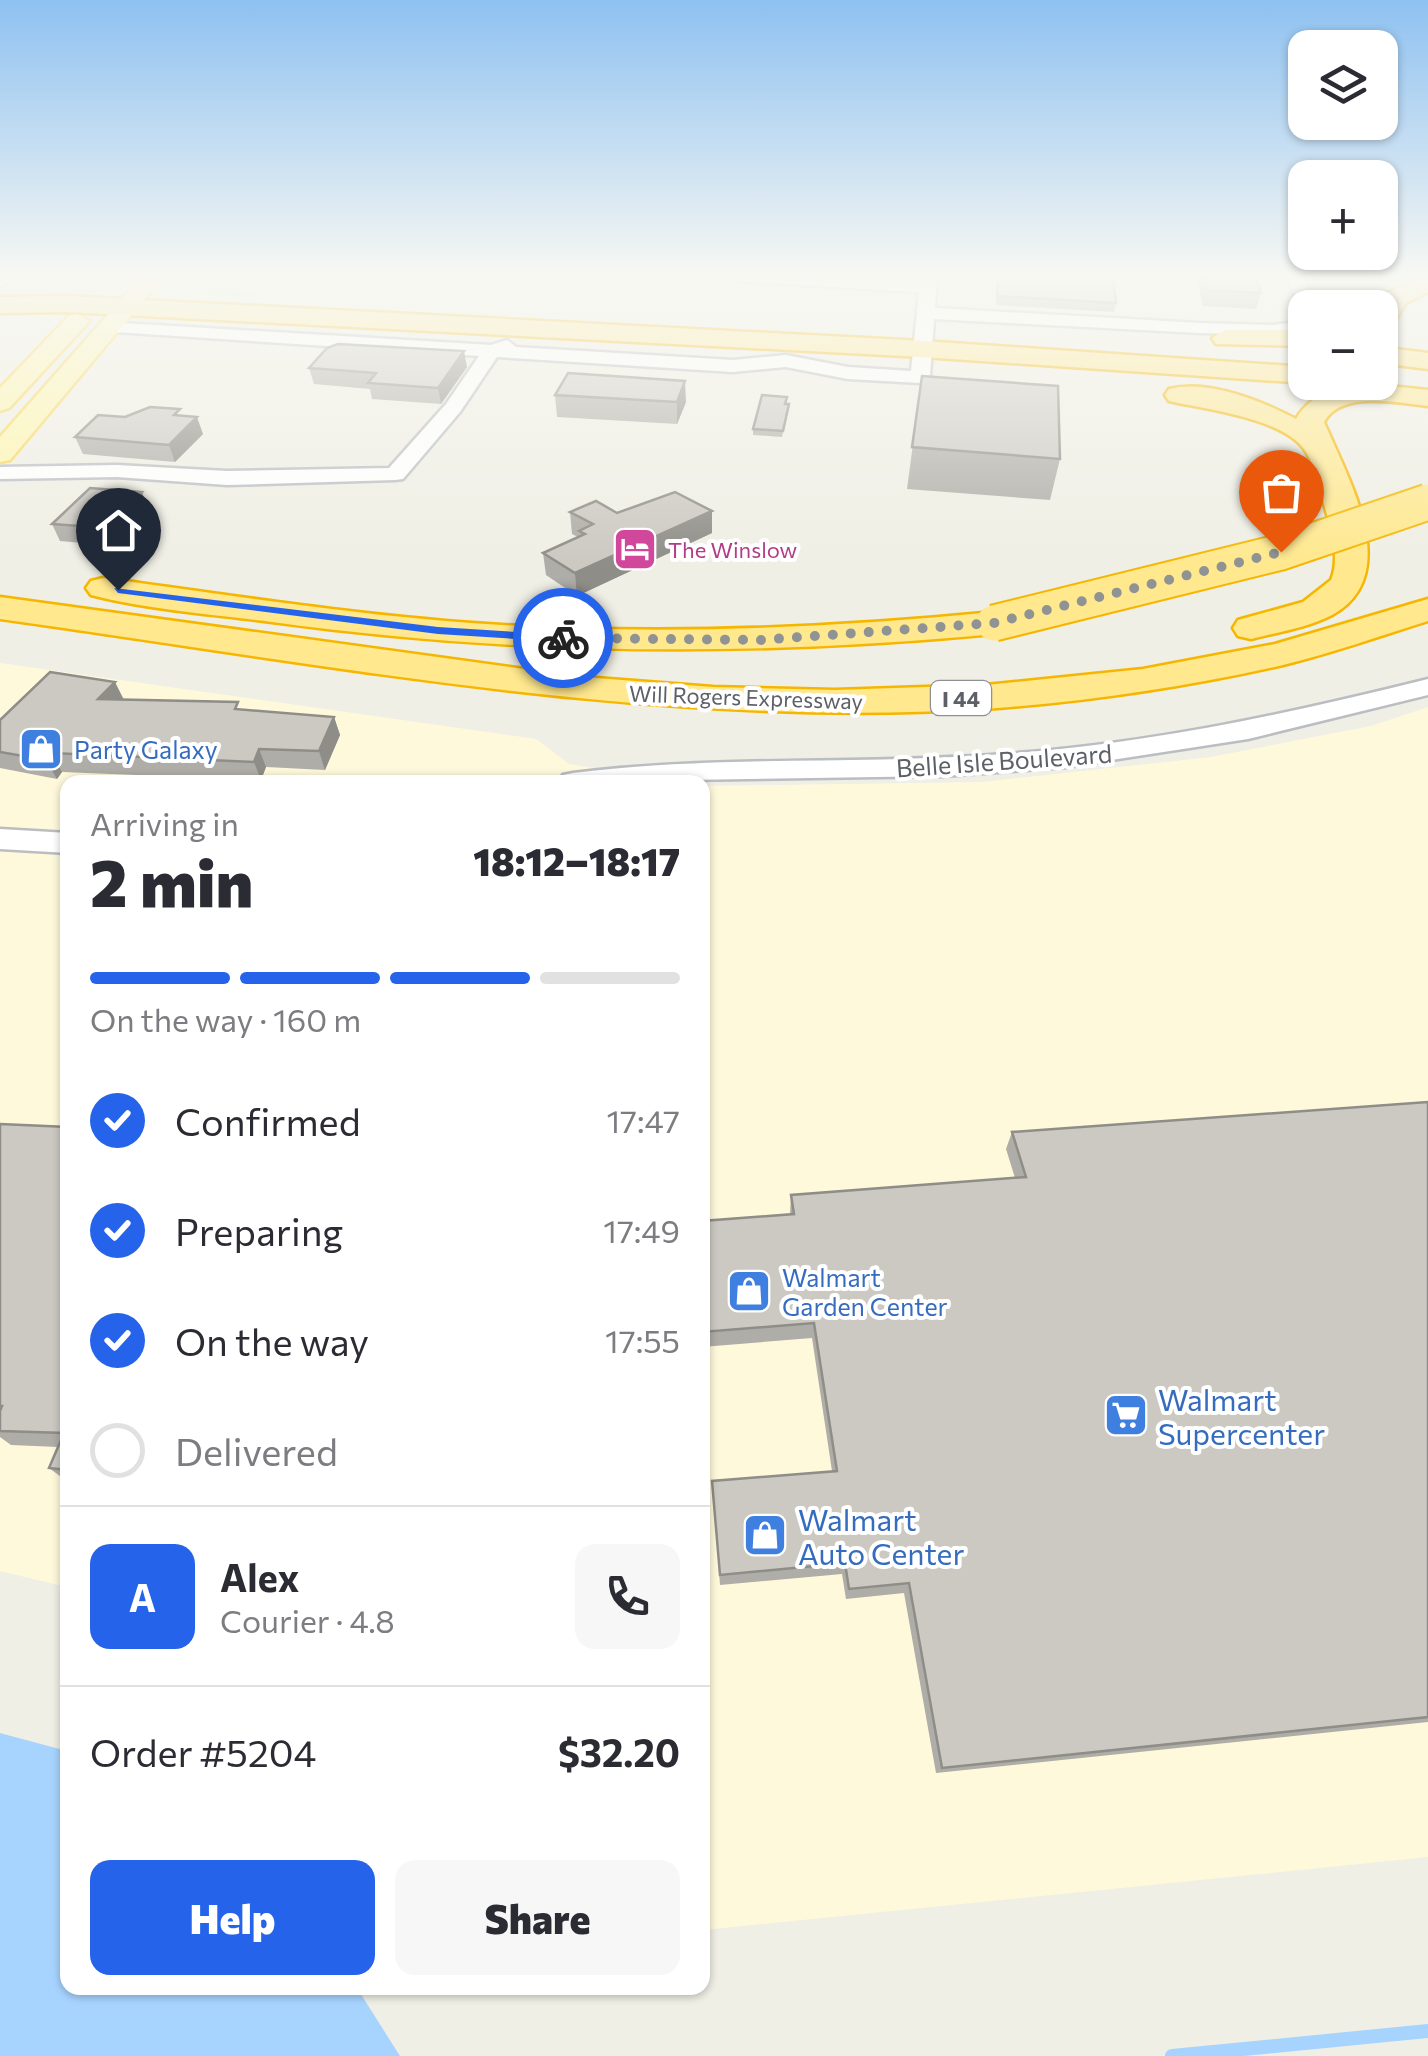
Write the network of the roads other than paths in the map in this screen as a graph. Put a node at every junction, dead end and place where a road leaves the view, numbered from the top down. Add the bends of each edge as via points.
1 (30, 372) edge
2 (63, 372) edge
3 (478, 372) edge
4 (947, 372) edge
5 (953, 380) edge
6 (1398, 386) edge
7 (1428, 390) edge
8 (1160, 394) dead end
9 (1428, 398) edge
10 (0, 404) edge
11 (1318, 444) junction
12 (0, 454) edge
13 (0, 473) edge
14 (1428, 502) edge
15 (1428, 521) edge
16 (0, 574) edge
17 (0, 608) edge
18 (1428, 610) edge
19 (994, 623) junction
20 (485, 677) junction
21 (1428, 688) edge
22 (622, 775) edge
23 (0, 838) edge
24 (60, 842) edge

1 - 10 main road
2 - 12 main road
3 - 13 street via 395,474
4 - 5 highway
6 - 7 highway
8 - 11 highway via 1244,404
9 - 11 highway via 1374,393 1327,402 1308,422
11 - 20 highway via 1353,566 1337,595 1300,616 1184,642 933,675
14 - 19 highway, bridge via 1281,552
15 - 19 highway, bridge via 1261,576
16 - 19 highway via 502,636 760,640
17 - 20 highway, Will Rogers Expressway / I 44
18 - 20 highway, Will Rogers Expressway / I 44 via 1349,637 1217,668 986,696 728,700
21 - 22 street, Belle Isle Boulevard via 1337,713 1108,754 946,767
23 - 24 street

